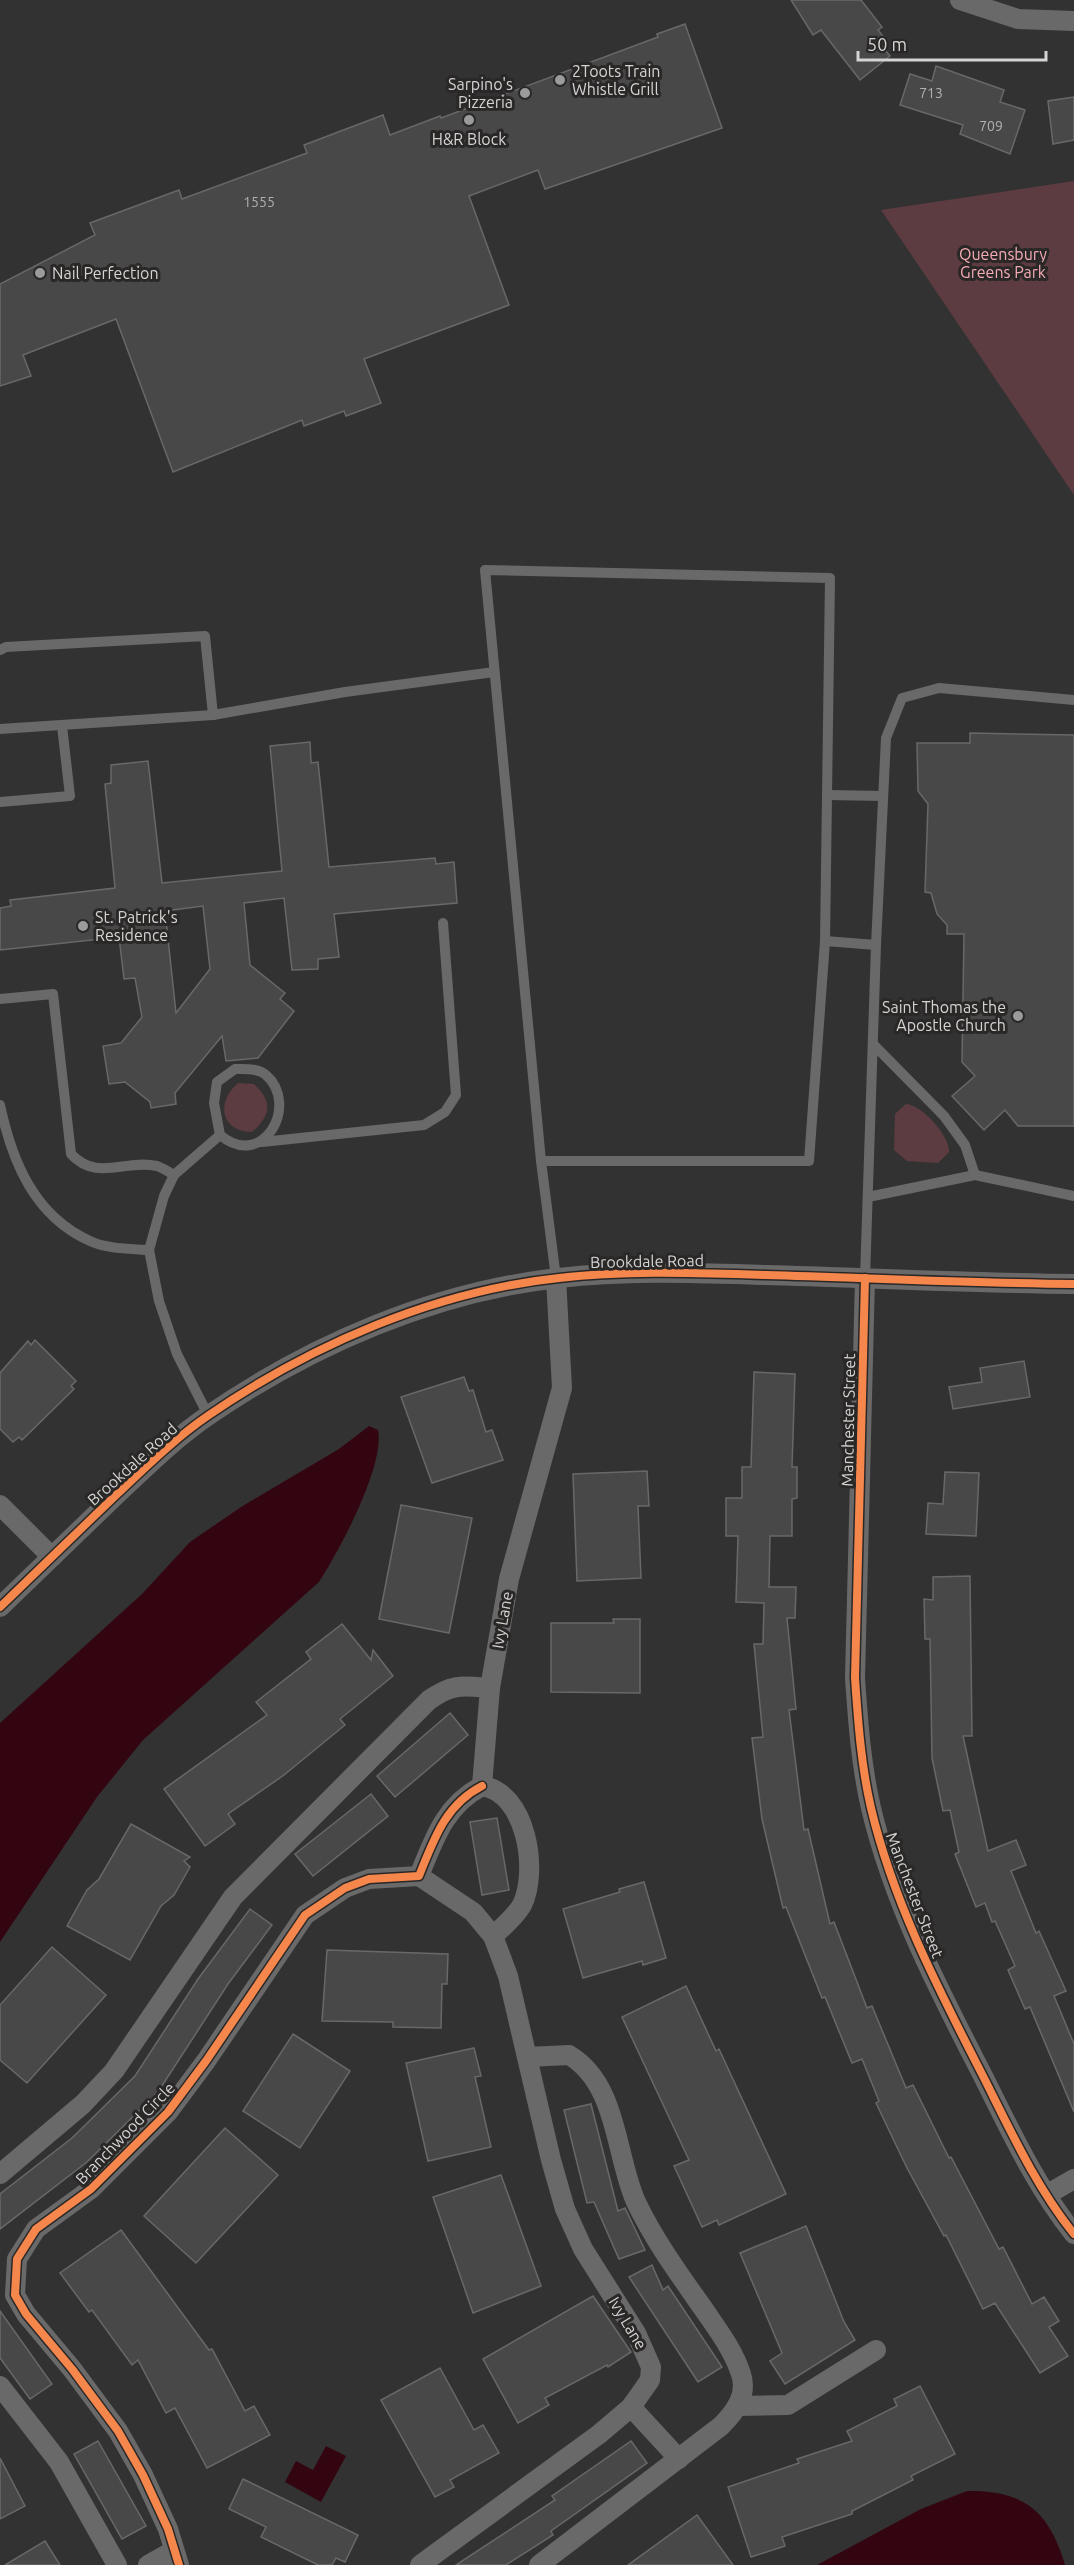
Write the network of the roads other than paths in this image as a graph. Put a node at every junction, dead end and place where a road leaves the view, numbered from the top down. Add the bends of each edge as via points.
1 (960, 0) edge
2 (1074, 21) edge
3 (0, 650) edge
4 (495, 672) junction
5 (1074, 700) edge
6 (213, 715) junction
7 (62, 726) junction
8 (0, 729) edge
9 (828, 795) junction
10 (883, 796) junction
11 (0, 802) edge
12 (443, 923) dead end
13 (825, 941) junction
14 (876, 945) junction
15 (0, 999) edge
16 (873, 1044) junction
17 (0, 1105) edge
18 (220, 1135) junction
19 (262, 1142) junction
20 (541, 1161) junction
21 (174, 1175) junction
22 (975, 1175) junction
23 (1074, 1196) edge
24 (868, 1197) junction
25 (149, 1250) junction
26 (556, 1278) junction
27 (865, 1278) junction
28 (1074, 1284) edge
29 (208, 1415) junction
30 (0, 1504) edge
31 (51, 1557) junction
32 (0, 1607) edge
33 (490, 1688) junction
34 (482, 1786) junction
35 (419, 1876) junction
36 (494, 1936) junction
37 (527, 2057) junction
38 (0, 2174) edge
39 (1074, 2179) edge
40 (1048, 2194) junction
41 (1074, 2234) edge
42 (876, 2350) dead end
43 (0, 2386) edge
44 (738, 2406) junction
45 (631, 2407) junction
46 (679, 2459) junction
47 (176, 2558) edge
48 (117, 2565) edge
49 (148, 2565) edge
50 (420, 2565) edge
51 (539, 2565) edge

1 - 2 street via 1018,19
3 - 6 lane via 205,636
4 - 6 lane
4 - 9 lane via 485,570 830,578
4 - 20 lane
5 - 10 lane via 939,688 902,698 886,738
6 - 7 lane
7 - 8 lane
7 - 11 lane via 70,796
9 - 10 lane
9 - 13 lane
10 - 14 lane
12 - 19 lane via 456,1095 445,1112 424,1125
13 - 14 lane
13 - 20 lane via 809,1161
14 - 16 lane
15 - 21 lane via 53,994 71,1154 80,1164 94,1169 159,1166
16 - 22 lane via 944,1116 965,1145
16 - 24 lane
17 - 25 lane via 12,1150 27,1185 44,1207 63,1225 92,1242
18 - 19 lane via 229,1143 242,1146
18 - 19 lane via 214,1103 217,1082 235,1069 250,1069 266,1074 276,1091 279,1113 274,1130
18 - 21 lane
20 - 26 lane
21 - 25 lane
22 - 23 lane
22 - 24 lane
24 - 27 lane
25 - 29 lane via 159,1301 174,1343
26 - 27 street, Brookdale Road via 603,1274
26 - 29 street, Brookdale Road via 483,1292 391,1320 279,1371
26 - 33 street, Ivy Lane via 562,1388 509,1579
27 - 28 street, Brookdale Road
27 - 40 street, Manchester Street via 855,1678 859,1738 869,1797 887,1867 910,1929 1016,2140
29 - 31 street, Brookdale Road via 156,1457
30 - 31 street
31 - 32 street, Brookdale Road
33 - 34 street, Ivy Lane
33 - 38 street via 458,1685 429,1700 233,1897 114,2071 77,2110
34 - 35 street via 465,1794 444,1818
34 - 36 street via 493,1787 508,1802 526,1838 530,1869 522,1905
35 - 36 street, Ivy Lane via 473,1912
35 - 47 street, Branchwood Circle via 369,1879 345,1888 305,1915 168,2112 91,2189 36,2229 17,2259 15,2295 118,2431 168,2529
36 - 37 street, Ivy Lane
37 - 44 street via 569,2055 589,2070 611,2116 627,2181 637,2203 742,2375
37 - 45 street, Ivy Lane via 565,2209 583,2249 636,2333 651,2367 650,2380
39 - 40 street
40 - 41 street, Manchester Street
42 - 44 street via 788,2405
43 - 48 street via 59,2462
44 - 46 street via 721,2426
45 - 46 street
45 - 50 street, Ivy Lane
46 - 51 street
47 - 49 street, Branchwood Circle

